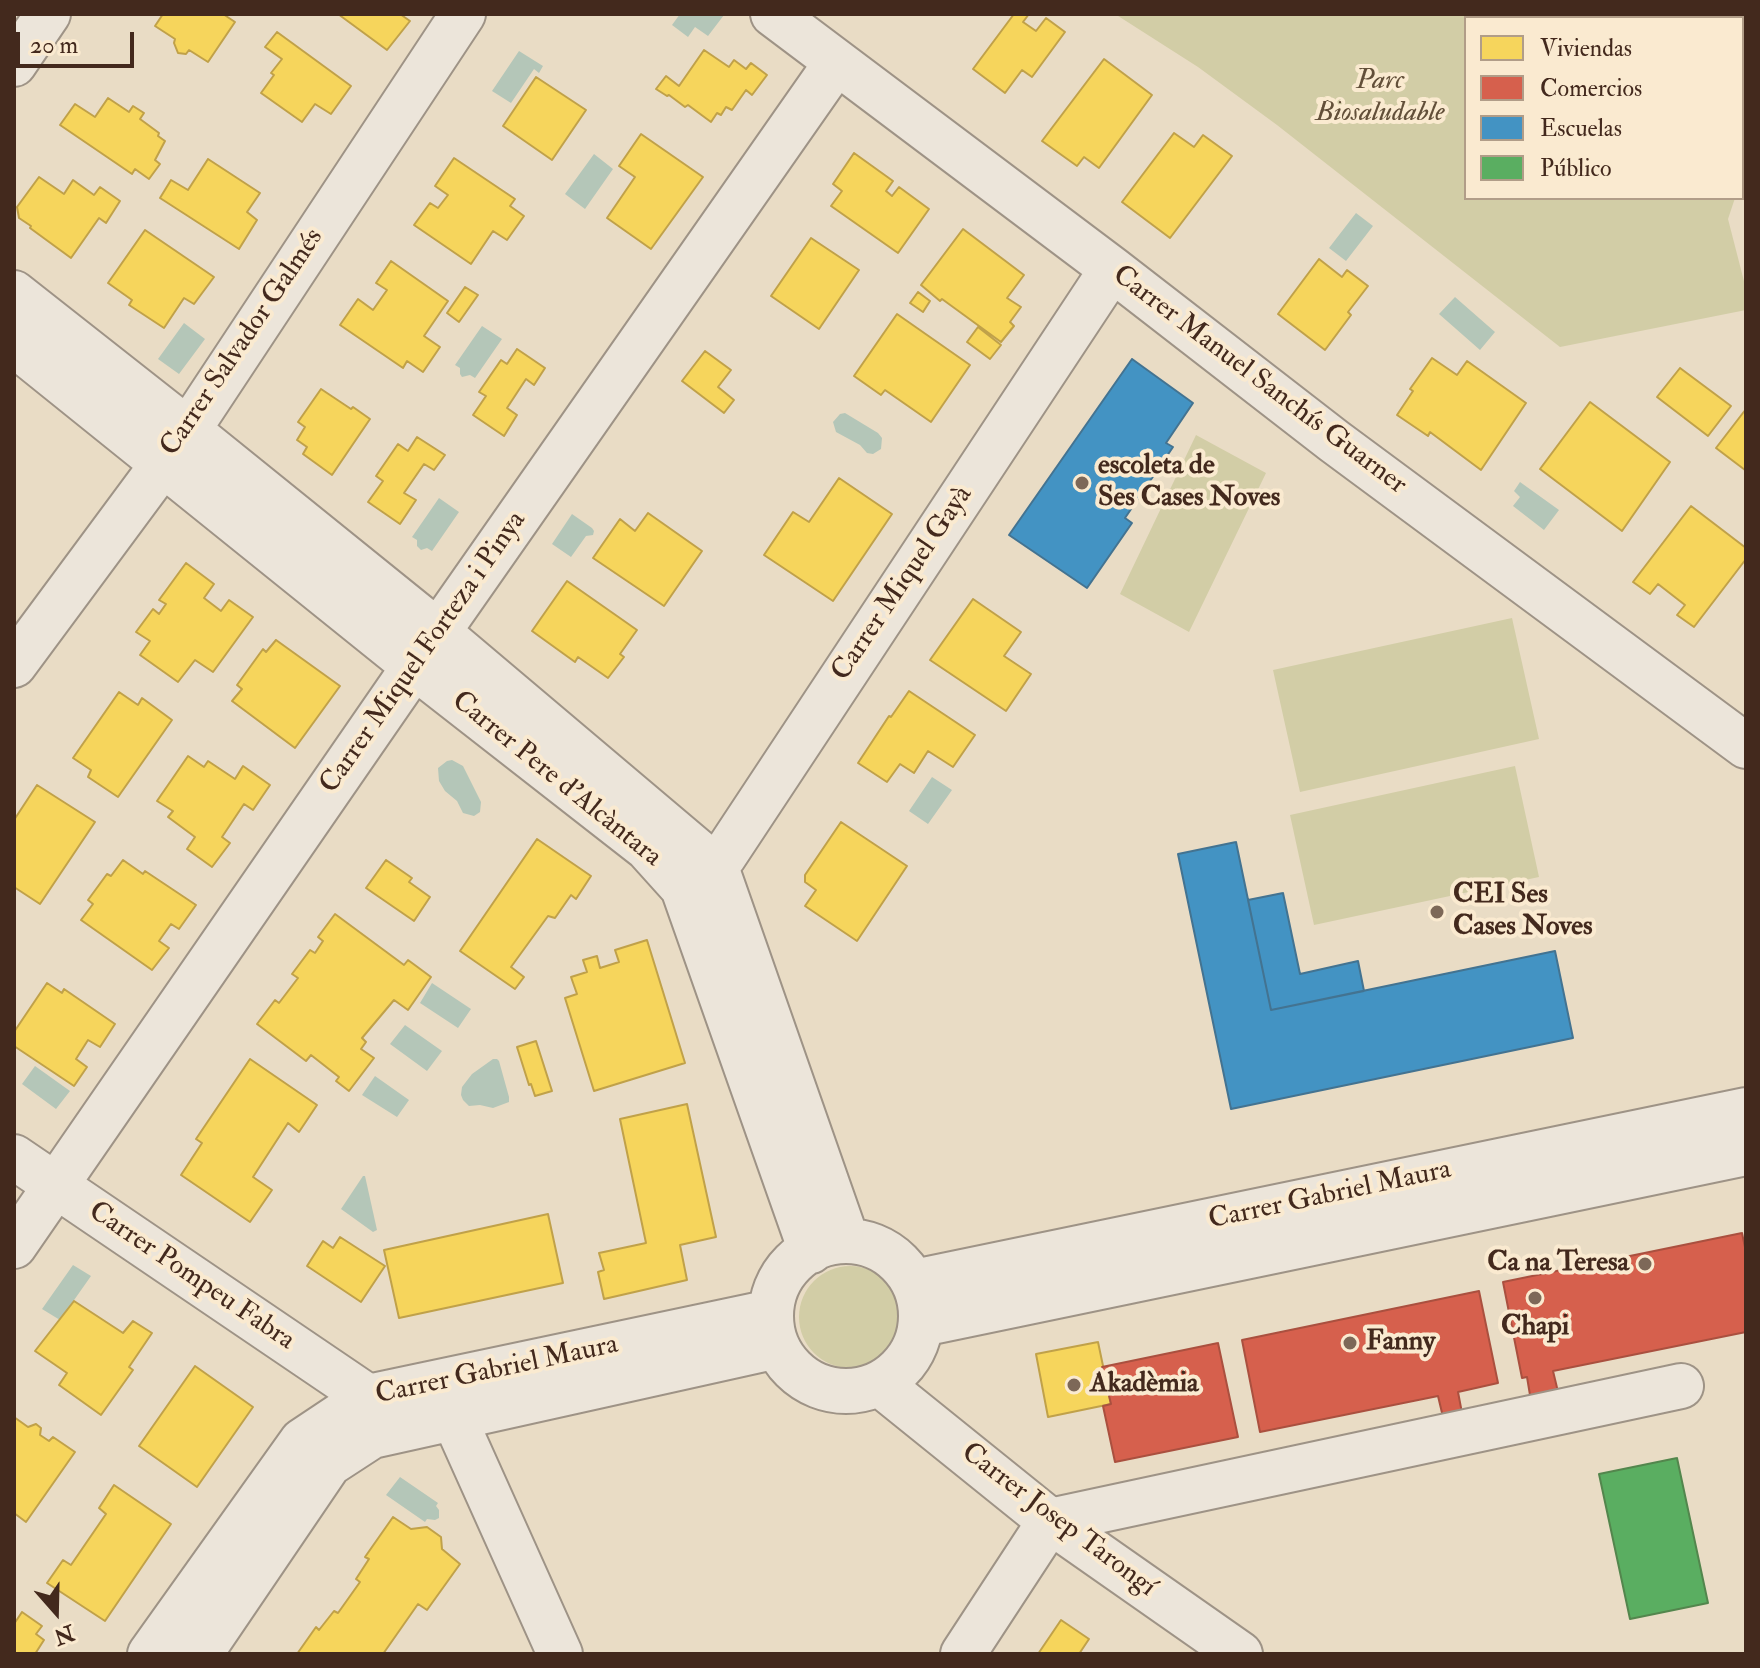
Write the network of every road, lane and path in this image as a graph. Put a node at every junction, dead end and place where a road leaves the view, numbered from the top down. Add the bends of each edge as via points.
1 (48, 14) edge
2 (463, 14) edge
3 (773, 14) edge
4 (836, 63) junction
5 (14, 64) edge
6 (1112, 269) junction
7 (14, 293) edge
8 (14, 344) edge
9 (176, 446) junction
10 (426, 649) junction
11 (14, 665) edge
12 (1746, 746) edge
13 (699, 877) junction
14 (1746, 1110) edge
15 (1746, 1153) edge
16 (14, 1157) edge
17 (55, 1185) junction
18 (14, 1246) edge
19 (829, 1246) junction
20 (918, 1303) junction
21 (774, 1329) junction
22 (880, 1384) junction
23 (1681, 1386) dead end
24 (368, 1397) junction
25 (447, 1400) junction
26 (1050, 1521) junction
27 (150, 1654) edge
28 (200, 1654) edge
29 (560, 1654) edge
30 (963, 1654) edge
31 (1240, 1654) edge

1 - 5 street
2 - 9 street, Carrer Salvador Galmés
3 - 4 street, Carrer Manuel Sanchís Guarner
4 - 6 street, Carrer Manuel Sanchís Guarner
4 - 10 street, Carrer Miquel Forteza i Pinya
6 - 12 street, Carrer Manuel Sanchís Guarner
6 - 13 street, Carrer Miquel Gayà
7 - 9 street
8 - 9 street, Carrer Pere d'Alcàntara
9 - 10 street, Carrer Pere d'Alcàntara
9 - 11 street, Carrer Salvador Galmés
10 - 13 street, Carrer Pere d'Alcàntara via 647,848
10 - 17 street, Carrer Miquel Forteza i Pinya
13 - 19 street
14 - 20 street, Carrer Gabriel Maura
15 - 20 street, Carrer Gabriel Maura
16 - 17 street, Carrer Pompeu Fabra
17 - 18 street, Carrer Miquel Forteza i Pinya
17 - 24 street, Carrer Pompeu Fabra
19 - 20 street via 871,1245 889,1254 905,1268
19 - 21 street via 802,1256 786,1271 775,1290
20 - 22 street via 915,1348 901,1369
21 - 22 street via 786,1362 814,1385 858,1391
21 - 25 street, Carrer Gabriel Maura
22 - 26 street, Carrer Josep Tarongí
23 - 26 street
24 - 25 street, Carrer Gabriel Maura
24 - 27 street, Carrer Gabriel Maura via 302,1441
25 - 28 street, Carrer Gabriel Maura via 372,1436 329,1464
25 - 29 street
26 - 30 street
26 - 31 street, Carrer Josep Tarongí

